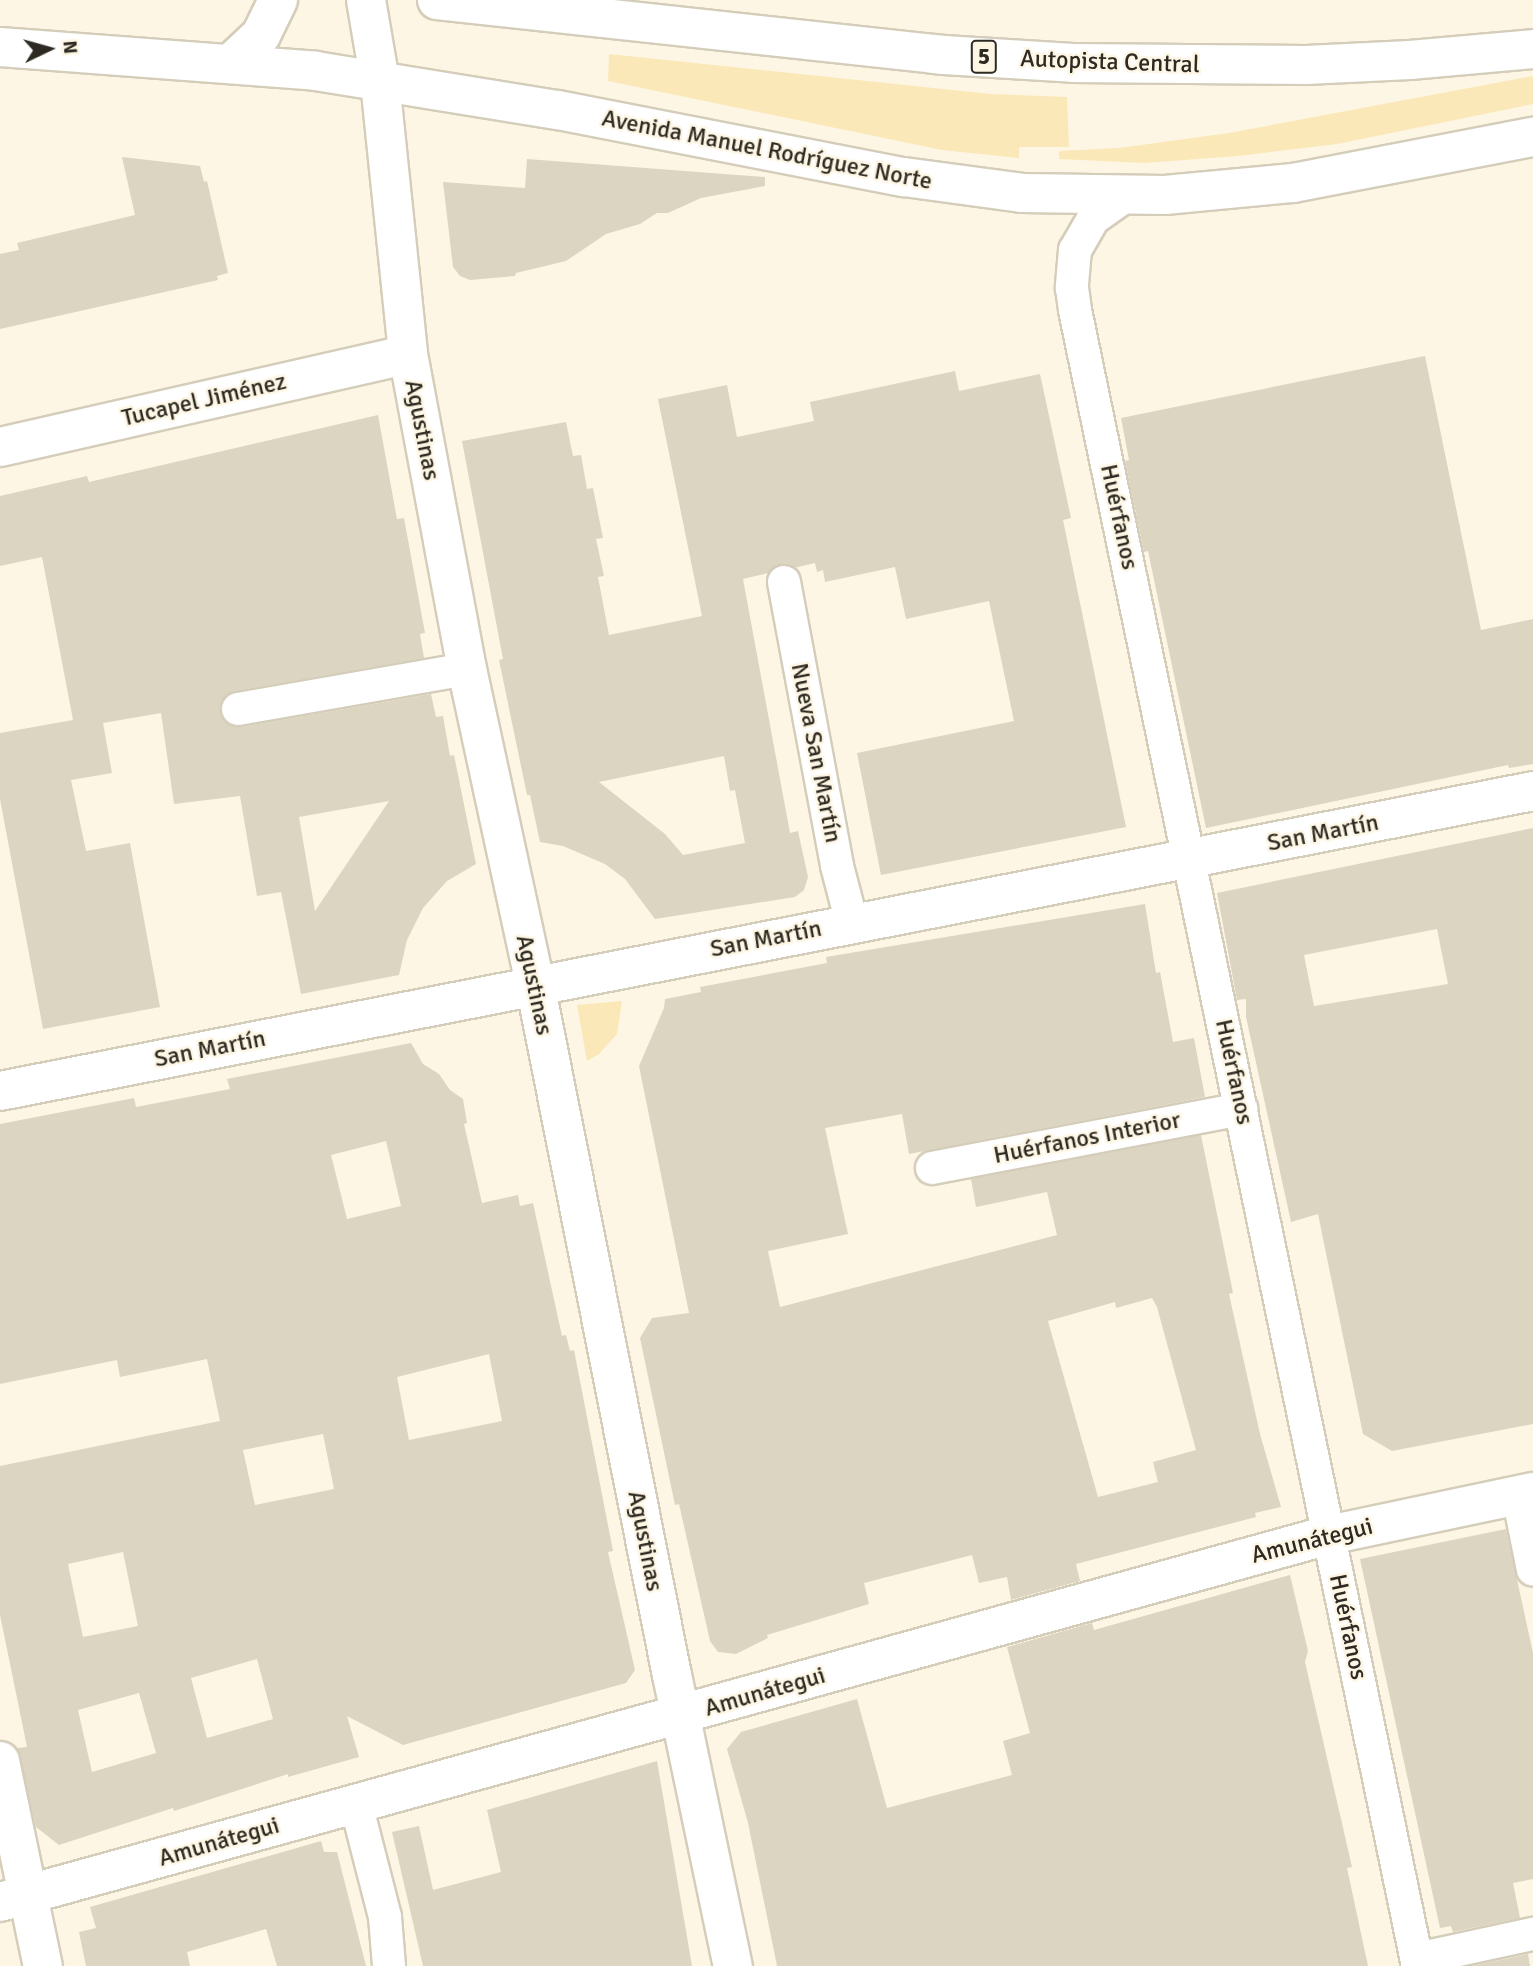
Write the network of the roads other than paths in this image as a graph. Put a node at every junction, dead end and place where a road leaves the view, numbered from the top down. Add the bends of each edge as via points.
1 (437, 0) edge
2 (275, 9) edge
3 (369, 15) edge
4 (0, 47) edge
5 (1533, 48) edge
6 (230, 64) junction
7 (380, 82) junction
8 (1533, 137) edge
9 (1124, 197) junction
10 (408, 354) junction
11 (0, 447) edge
12 (784, 582) dead end
13 (467, 669) junction
14 (238, 709) dead end
15 (1533, 790) edge
16 (1190, 859) junction
17 (852, 923) junction
18 (535, 984) junction
19 (0, 1091) edge
20 (1241, 1109) junction
21 (932, 1168) dead end
22 (1526, 1493) edge
23 (1329, 1535) junction
24 (1533, 1570) edge
25 (680, 1716) junction
26 (0, 1761) edge
27 (356, 1804) junction
28 (14, 1899) edge
29 (1533, 1934) edge
30 (1418, 1962) edge
31 (43, 1966) edge
32 (389, 1966) edge
33 (733, 1966) edge

1 - 5 main road, Autopista Central / 5 via 944,55 1073,63 1306,65
2 - 6 main road via 254,43
3 - 7 main road, Agustinas
4 - 6 main road, Avenida Manuel Rodríguez Norte
6 - 7 main road, Avenida Manuel Rodríguez Norte
7 - 9 main road, Avenida Manuel Rodríguez Norte via 558,110 964,187
7 - 10 main road, Agustinas
8 - 9 main road, Avenida Manuel Rodríguez Norte via 1293,183
9 - 16 street, Huérfanos via 1107,206 1082,234 1075,250 1072,288
10 - 11 main road, Tucapel Jiménez
10 - 13 main road, Agustinas
12 - 17 street, Nueva San Martín via 837,866
13 - 14 street
13 - 18 main road, Agustinas
15 - 16 main road, San Martín
16 - 17 main road, San Martín
16 - 20 street, Huérfanos
17 - 18 main road, San Martín
18 - 19 main road, San Martín
18 - 25 main road, Agustinas
20 - 21 street, Huérfanos Interior
20 - 23 street, Huérfanos
22 - 23 main road, Amunátegui
22 - 24 street
23 - 25 main road, Amunátegui
23 - 30 street, Huérfanos
25 - 27 main road, Amunátegui
25 - 33 main road, Agustinas
26 - 28 main road
27 - 28 main road, Amunátegui
27 - 32 street via 385,1917
28 - 31 main road
29 - 30 street

